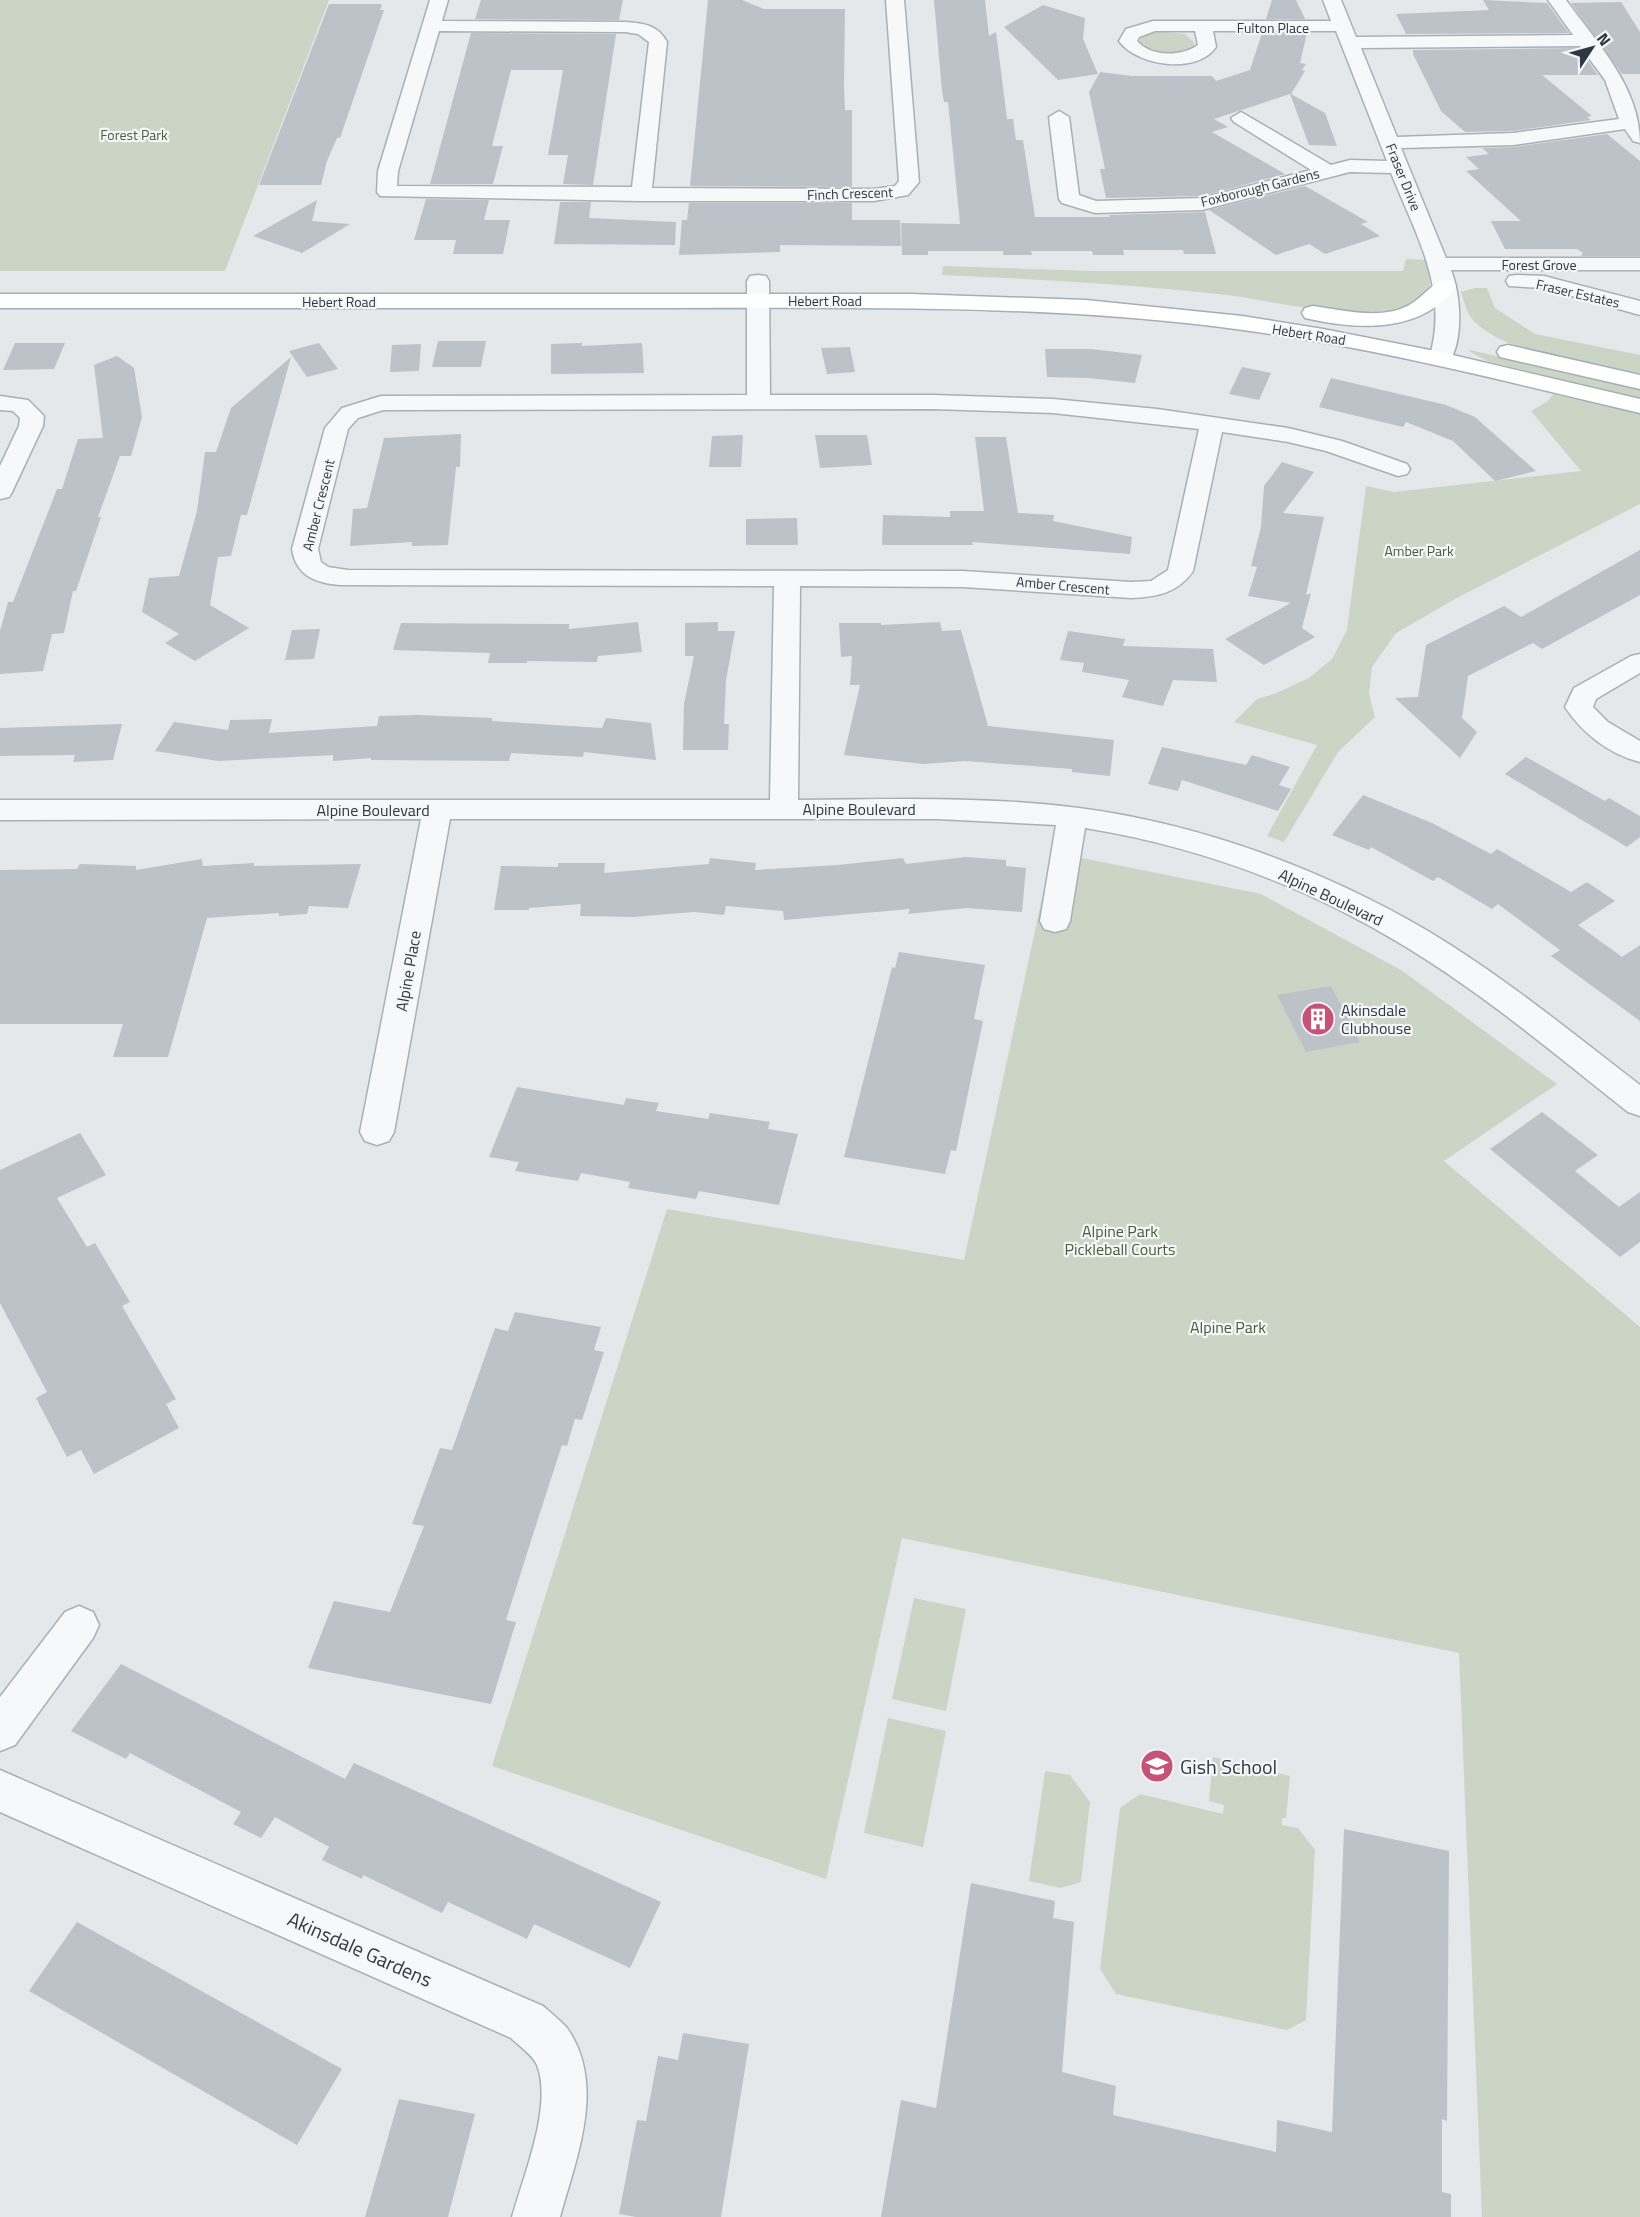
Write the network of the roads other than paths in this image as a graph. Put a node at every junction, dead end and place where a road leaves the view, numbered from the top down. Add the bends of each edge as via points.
1 (439, 0) edge
2 (895, 0) edge
3 (1332, 0) edge
4 (1557, 0) edge
5 (432, 26) junction
6 (1203, 27) dead end
7 (1347, 35) junction
8 (1586, 40) junction
9 (1059, 117) dead end
10 (1241, 118) dead end
11 (1635, 130) edge
12 (1390, 143) junction
13 (1399, 166) junction
14 (1327, 171) junction
15 (640, 195) junction
16 (1640, 264) edge
17 (1443, 276) junction
18 (0, 281) edge
19 (987, 283) dead end
20 (1033, 284) dead end
21 (759, 290) junction
22 (0, 301) edge
23 (1640, 308) edge
24 (1313, 313) junction
25 (1434, 341) junction
26 (1469, 344) dead end
27 (1491, 348) dead end
28 (1640, 381) edge
29 (759, 402) junction
30 (0, 403) edge
31 (1640, 406) edge
32 (1212, 423) junction
33 (1398, 469) dead end
34 (0, 492) edge
35 (787, 580) junction
36 (1640, 662) edge
37 (1640, 753) edge
38 (784, 809) junction
39 (0, 810) edge
40 (437, 810) junction
41 (1072, 817) junction
42 (1055, 921) dead end
43 (1640, 1103) edge
44 (377, 1132) dead end
45 (80, 1624) dead end
46 (0, 1731) edge
47 (0, 1791) edge
48 (536, 2217) edge

1 - 5 street, Finch Crescent
2 - 15 street, Finch Crescent via 909,182 901,191 874,195
3 - 7 street, Fraser Drive
4 - 8 street
5 - 15 street via 625,27 655,35 658,42
5 - 15 street, Finch Crescent via 388,171 387,192
6 - 7 street, Fulton Place
7 - 8 street, Fulton Place
7 - 12 street, Fraser Drive
8 - 11 street via 1614,80
9 - 14 street, Foxborough Gardens via 1069,199 1095,207 1202,204
10 - 14 street, Foxborough Gardens
11 - 12 street
12 - 13 street, Fraser Drive
13 - 14 street via 1350,166
13 - 17 street, Fraser Drive
16 - 17 street, Forest Grove
17 - 23 street, Fraser Estates via 1544,282
17 - 24 main road via 1423,309 1404,317 1372,319
17 - 25 street, Fraser Drive
18 - 21 main road, Hebert Road
19 - 21 main road, Hebert Road
20 - 24 main road, Hebert Road via 1201,298
21 - 22 main road, Hebert Road
21 - 25 main road, Hebert Road via 1097,308
21 - 29 street
24 - 25 main road, Hebert Road
25 - 26 main road, Hebert Road
25 - 31 main road, Hebert Road
27 - 28 main road
29 - 32 street, Amber Crescent via 1042,405
29 - 35 street, Amber Crescent via 393,403 360,408 342,419 337,428 305,558 312,570 334,578
30 - 34 street via 20,405 32,416
32 - 33 street, Amber Crescent via 1334,446
32 - 35 street, Amber Crescent via 1180,572 1167,586 1131,590 992,579
35 - 38 street
36 - 37 street via 1584,694 1579,707 1601,731
38 - 40 street, Alpine Boulevard
38 - 41 street, Alpine Boulevard via 995,810
39 - 40 street, Alpine Boulevard
40 - 44 street, Alpine Place
41 - 42 street
41 - 43 street, Alpine Boulevard via 1207,847 1345,900 1454,963
45 - 46 street
47 - 48 street, Akinsdale Gardens via 527,2022 553,2048 561,2072 564,2108

